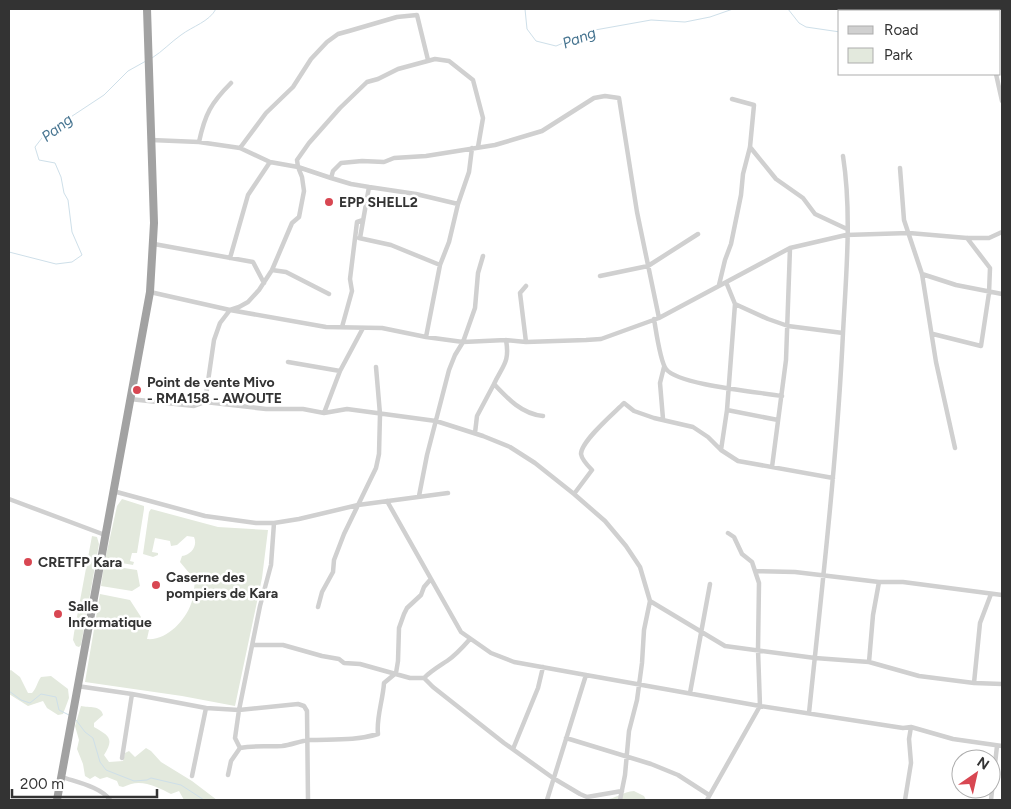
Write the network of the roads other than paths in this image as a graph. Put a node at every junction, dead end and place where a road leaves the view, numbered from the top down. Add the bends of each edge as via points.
1 (147, 9) edge
2 (428, 60) junction
3 (996, 75) edge
4 (231, 83) dead end
5 (732, 99) dead end
6 (1002, 101) edge
7 (151, 140) junction
8 (199, 142) junction
9 (478, 147) junction
10 (750, 147) junction
11 (240, 148) junction
12 (472, 148) junction
13 (843, 156) dead end
14 (270, 162) junction
15 (298, 167) junction
16 (900, 168) dead end
17 (330, 178) junction
18 (369, 187) junction
19 (458, 204) junction
20 (847, 232) junction
21 (1002, 232) edge
22 (908, 233) junction
23 (698, 234) dead end
24 (358, 237) junction
25 (967, 238) junction
26 (154, 244) junction
27 (790, 248) junction
28 (483, 256) dead end
29 (230, 258) junction
30 (440, 265) junction
31 (648, 266) junction
32 (272, 270) junction
33 (922, 274) junction
34 (600, 276) dead end
35 (726, 282) junction
36 (264, 283) junction
37 (719, 285) junction
38 (526, 286) dead end
39 (150, 292) junction
40 (989, 292) junction
41 (329, 294) dead end
42 (1002, 294) edge
43 (735, 304) junction
44 (230, 310) junction
45 (657, 319) junction
46 (788, 326) junction
47 (342, 327) junction
48 (363, 328) junction
49 (843, 333) junction
50 (932, 334) junction
51 (426, 337) junction
52 (506, 340) junction
53 (463, 342) junction
54 (526, 342) junction
55 (288, 362) dead end
56 (376, 367) dead end
57 (664, 367) junction
58 (340, 371) junction
59 (494, 384) junction
60 (728, 388) junction
61 (782, 396) junction
62 (130, 399) junction
63 (205, 402) junction
64 (727, 410) junction
65 (324, 413) junction
66 (380, 414) junction
67 (543, 416) dead end
68 (663, 419) junction
69 (778, 420) junction
70 (436, 421) junction
71 (474, 433) junction
72 (955, 448) dead end
73 (721, 450) junction
74 (772, 467) junction
75 (833, 478) junction
76 (113, 491) junction
77 (448, 493) dead end
78 (574, 494) junction
79 (419, 496) junction
80 (9, 499) edge
81 (387, 501) junction
82 (358, 505) junction
83 (274, 523) junction
84 (728, 533) dead end
85 (105, 535) junction
86 (756, 571) junction
87 (824, 577) junction
88 (430, 580) junction
89 (879, 582) junction
90 (710, 584) dead end
91 (1002, 591) edge
92 (991, 594) junction
93 (1002, 595) edge
94 (650, 601) junction
95 (318, 607) dead end
96 (700, 630) junction
97 (470, 639) junction
98 (253, 645) junction
99 (758, 650) junction
100 (815, 658) junction
101 (868, 662) junction
102 (543, 667) junction
103 (396, 673) junction
104 (586, 675) junction
105 (424, 678) junction
106 (974, 683) junction
107 (638, 684) junction
108 (1002, 684) edge
109 (77, 686) junction
110 (690, 693) junction
111 (132, 694) junction
112 (760, 706) junction
113 (206, 708) junction
114 (238, 710) junction
115 (808, 713) junction
116 (911, 727) junction
117 (566, 738) junction
118 (308, 740) junction
119 (999, 746) edge
120 (240, 748) junction
121 (514, 749) junction
122 (626, 756) junction
123 (122, 758) dead end
124 (228, 775) dead end
125 (192, 776) dead end
126 (62, 777) junction
127 (553, 778) junction
128 (622, 791) junction
129 (709, 794) junction
130 (57, 800) edge
131 (110, 800) edge
132 (308, 800) edge
133 (547, 800) edge
134 (620, 800) edge
135 (707, 800) edge
136 (905, 800) edge
137 (991, 800) edge

1 - 7 highway
2 - 9 street via 449,61 473,80 482,118
2 - 11 street via 417,15 397,17 338,34 311,59 293,87 266,113
2 - 15 street via 367,82 309,143 297,160
3 - 6 street
4 - 8 street via 212,104
5 - 10 street via 754,105
7 - 8 street
7 - 26 highway
8 - 11 street
9 - 12 street
9 - 31 street via 542,131 594,98 619,98
10 - 20 street via 776,179 802,198 816,214
10 - 37 street via 731,244
11 - 14 street
12 - 17 street via 384,162 341,162
12 - 19 street via 469,172
13 - 20 street via 847,180
14 - 15 street
14 - 29 street via 248,195
15 - 17 street
15 - 32 street via 304,192 298,217 292,223
16 - 22 street
17 - 18 street
18 - 19 street
18 - 24 street via 363,220 357,222
19 - 30 street
20 - 22 street
20 - 27 street
20 - 49 street
21 - 25 street via 989,238
22 - 25 street
22 - 33 street
23 - 31 street
24 - 30 street via 392,245
24 - 47 street via 350,280 352,291
25 - 40 street via 990,268
26 - 29 street
26 - 39 highway
27 - 35 street
27 - 46 street
28 - 53 street via 475,308
29 - 36 street via 253,262
30 - 51 street
31 - 34 street
31 - 45 street
32 - 36 street
32 - 41 street via 286,272
33 - 40 street
33 - 50 street
35 - 37 street
35 - 43 street
36 - 44 street via 248,302
37 - 45 street
38 - 54 street via 520,293
39 - 44 street
39 - 62 highway
40 - 42 street
40 - 50 street via 981,346
43 - 46 street
43 - 60 street
44 - 47 street
44 - 63 street via 220,323 214,340
45 - 54 street via 601,339
45 - 57 street
46 - 49 street
46 - 61 street
47 - 48 street
48 - 51 street via 382,328
48 - 58 street
49 - 75 street
50 - 72 street
51 - 53 street
52 - 53 street
52 - 54 street
52 - 59 street via 508,353
53 - 70 street via 449,370
55 - 58 street
56 - 66 street
57 - 60 street via 670,374 689,381
57 - 68 street via 660,383
58 - 65 street
59 - 67 street via 522,410
59 - 71 street via 477,416
60 - 61 street
60 - 64 street
61 - 69 street
62 - 63 street via 194,406
62 - 76 highway
63 - 65 street
64 - 69 street
64 - 73 street
65 - 66 street via 347,409
66 - 70 street
66 - 82 street via 376,468
68 - 73 street via 693,427
68 - 78 street via 634,410 624,403 587,441 581,452 582,459 592,470
69 - 74 street
70 - 71 street
70 - 79 street
71 - 78 street via 510,447
73 - 74 street via 738,460
74 - 75 street
75 - 87 street
76 - 83 street via 205,516
76 - 85 highway
77 - 79 street
78 - 94 street via 606,521 626,546 640,567
79 - 81 street
80 - 85 street
81 - 82 street
81 - 88 street
82 - 83 street
82 - 95 street
83 - 98 street via 271,565
84 - 86 street
85 - 109 highway
86 - 87 street
86 - 99 street via 759,583
87 - 89 street
87 - 100 street
88 - 97 street via 461,632
88 - 103 street via 404,614
89 - 92 street via 903,582
89 - 101 street
90 - 96 street
91 - 93 street
92 - 93 street
92 - 106 street via 980,622
94 - 96 street
94 - 107 street
96 - 99 street via 725,646
96 - 110 street
97 - 102 street via 491,653 514,662
97 - 105 street
98 - 103 street via 283,645 344,663
98 - 114 street
99 - 100 street
99 - 112 street
100 - 101 street
100 - 115 street
101 - 106 street via 919,676
102 - 104 street
102 - 121 street
103 - 105 street
103 - 118 street via 384,683 378,734 333,741
104 - 107 street
104 - 117 street
105 - 121 street via 477,723
106 - 108 street
107 - 110 street
107 - 122 street
109 - 111 street
109 - 126 highway
110 - 112 street
111 - 113 street
111 - 123 street
112 - 115 street
112 - 129 street
113 - 114 street
113 - 125 street
114 - 118 street via 304,706
114 - 120 street via 235,738
115 - 116 street
116 - 119 street via 952,739
116 - 136 street via 911,764
117 - 122 street
117 - 127 street
118 - 120 street via 283,746
118 - 132 street
119 - 137 street
120 - 124 street via 231,762
121 - 127 street
122 - 128 street
122 - 129 street via 678,776
126 - 130 highway
126 - 131 street via 96,789
127 - 128 street via 587,797
127 - 133 street
128 - 134 street
129 - 135 street

